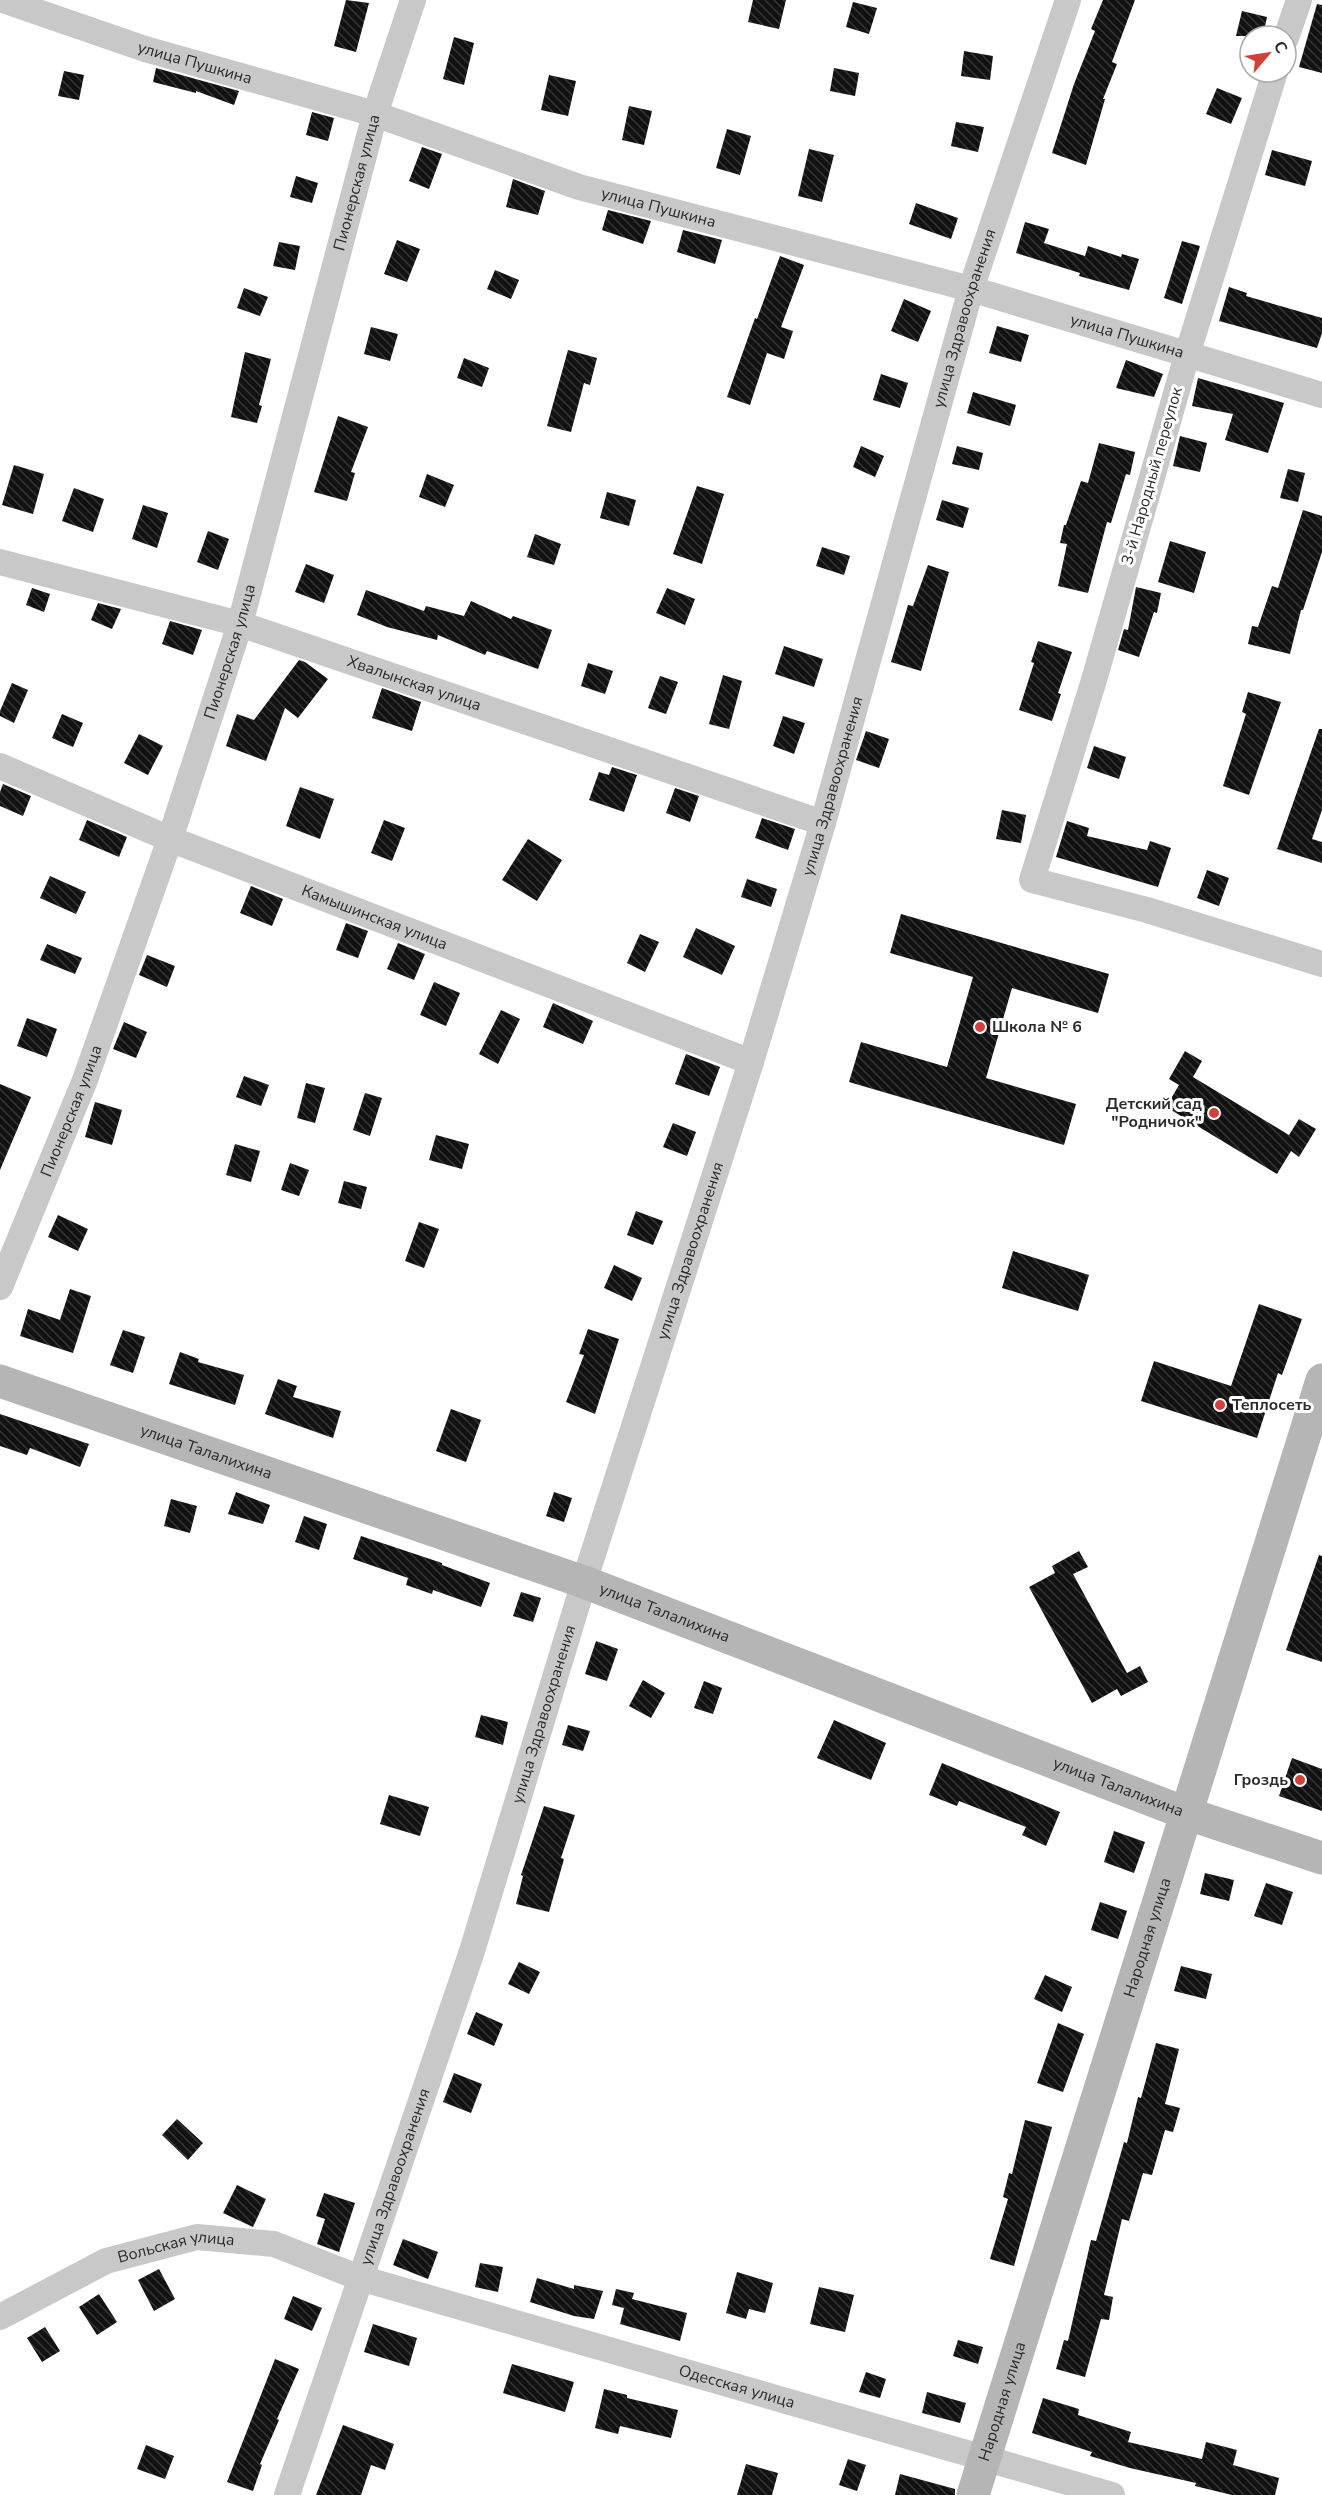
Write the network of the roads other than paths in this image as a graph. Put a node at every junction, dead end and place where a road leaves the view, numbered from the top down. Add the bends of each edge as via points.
1 (3, 0) edge
2 (413, 0) edge
3 (1068, 0) edge
4 (1299, 0) edge
5 (1291, 24) edge
6 (1271, 84) edge
7 (375, 114) junction
8 (971, 289) junction
9 (1187, 355) junction
10 (1322, 395) edge
11 (0, 562) edge
12 (240, 624) junction
13 (0, 766) edge
14 (823, 824) junction
15 (170, 839) junction
16 (1322, 964) edge
17 (751, 1062) junction
18 (0, 1287) edge
19 (1322, 1380) edge
20 (0, 1381) edge
21 (584, 1582) junction
22 (1188, 1814) junction
23 (1322, 1858) edge
24 (360, 2278) junction
25 (0, 2317) edge
26 (985, 2458) junction
27 (287, 2495) edge
28 (974, 2495) edge
29 (1112, 2495) edge

1 - 7 street, улица Пушкина via 145,50
2 - 7 street, Пионерская улица
3 - 8 street, улица Здравоохранения
4 - 5 street
6 - 9 street, 3-й Народный переулок
7 - 8 street, улица Пушкина via 579,187
7 - 12 street, Пионерская улица
8 - 9 street, улица Пушкина
8 - 14 street, улица Здравоохранения
9 - 10 street, улица Пушкина
9 - 16 street, 3-й Народный переулок via 1032,880 1147,910
11 - 12 street, Хвалынская улица
12 - 14 street, Хвалынская улица
12 - 15 street, Пионерская улица
13 - 15 street, Камышинская улица
14 - 17 street, улица Здравоохранения
15 - 17 street, Камышинская улица
15 - 18 street, Пионерская улица via 85,1080
17 - 21 street, улица Здравоохранения
19 - 22 street, Народная улица
20 - 21 street, улица Талалихина
21 - 22 street, улица Талалихина
21 - 24 street, улица Здравоохранения via 472,1951
22 - 23 street, улица Талалихина
22 - 26 street, Народная улица
24 - 25 street, Вольская улица via 274,2244 197,2237 106,2261
24 - 26 street, Одесская улица
24 - 27 street, улица Здравоохранения
26 - 28 street, Народная улица
26 - 29 street, Одесская улица

